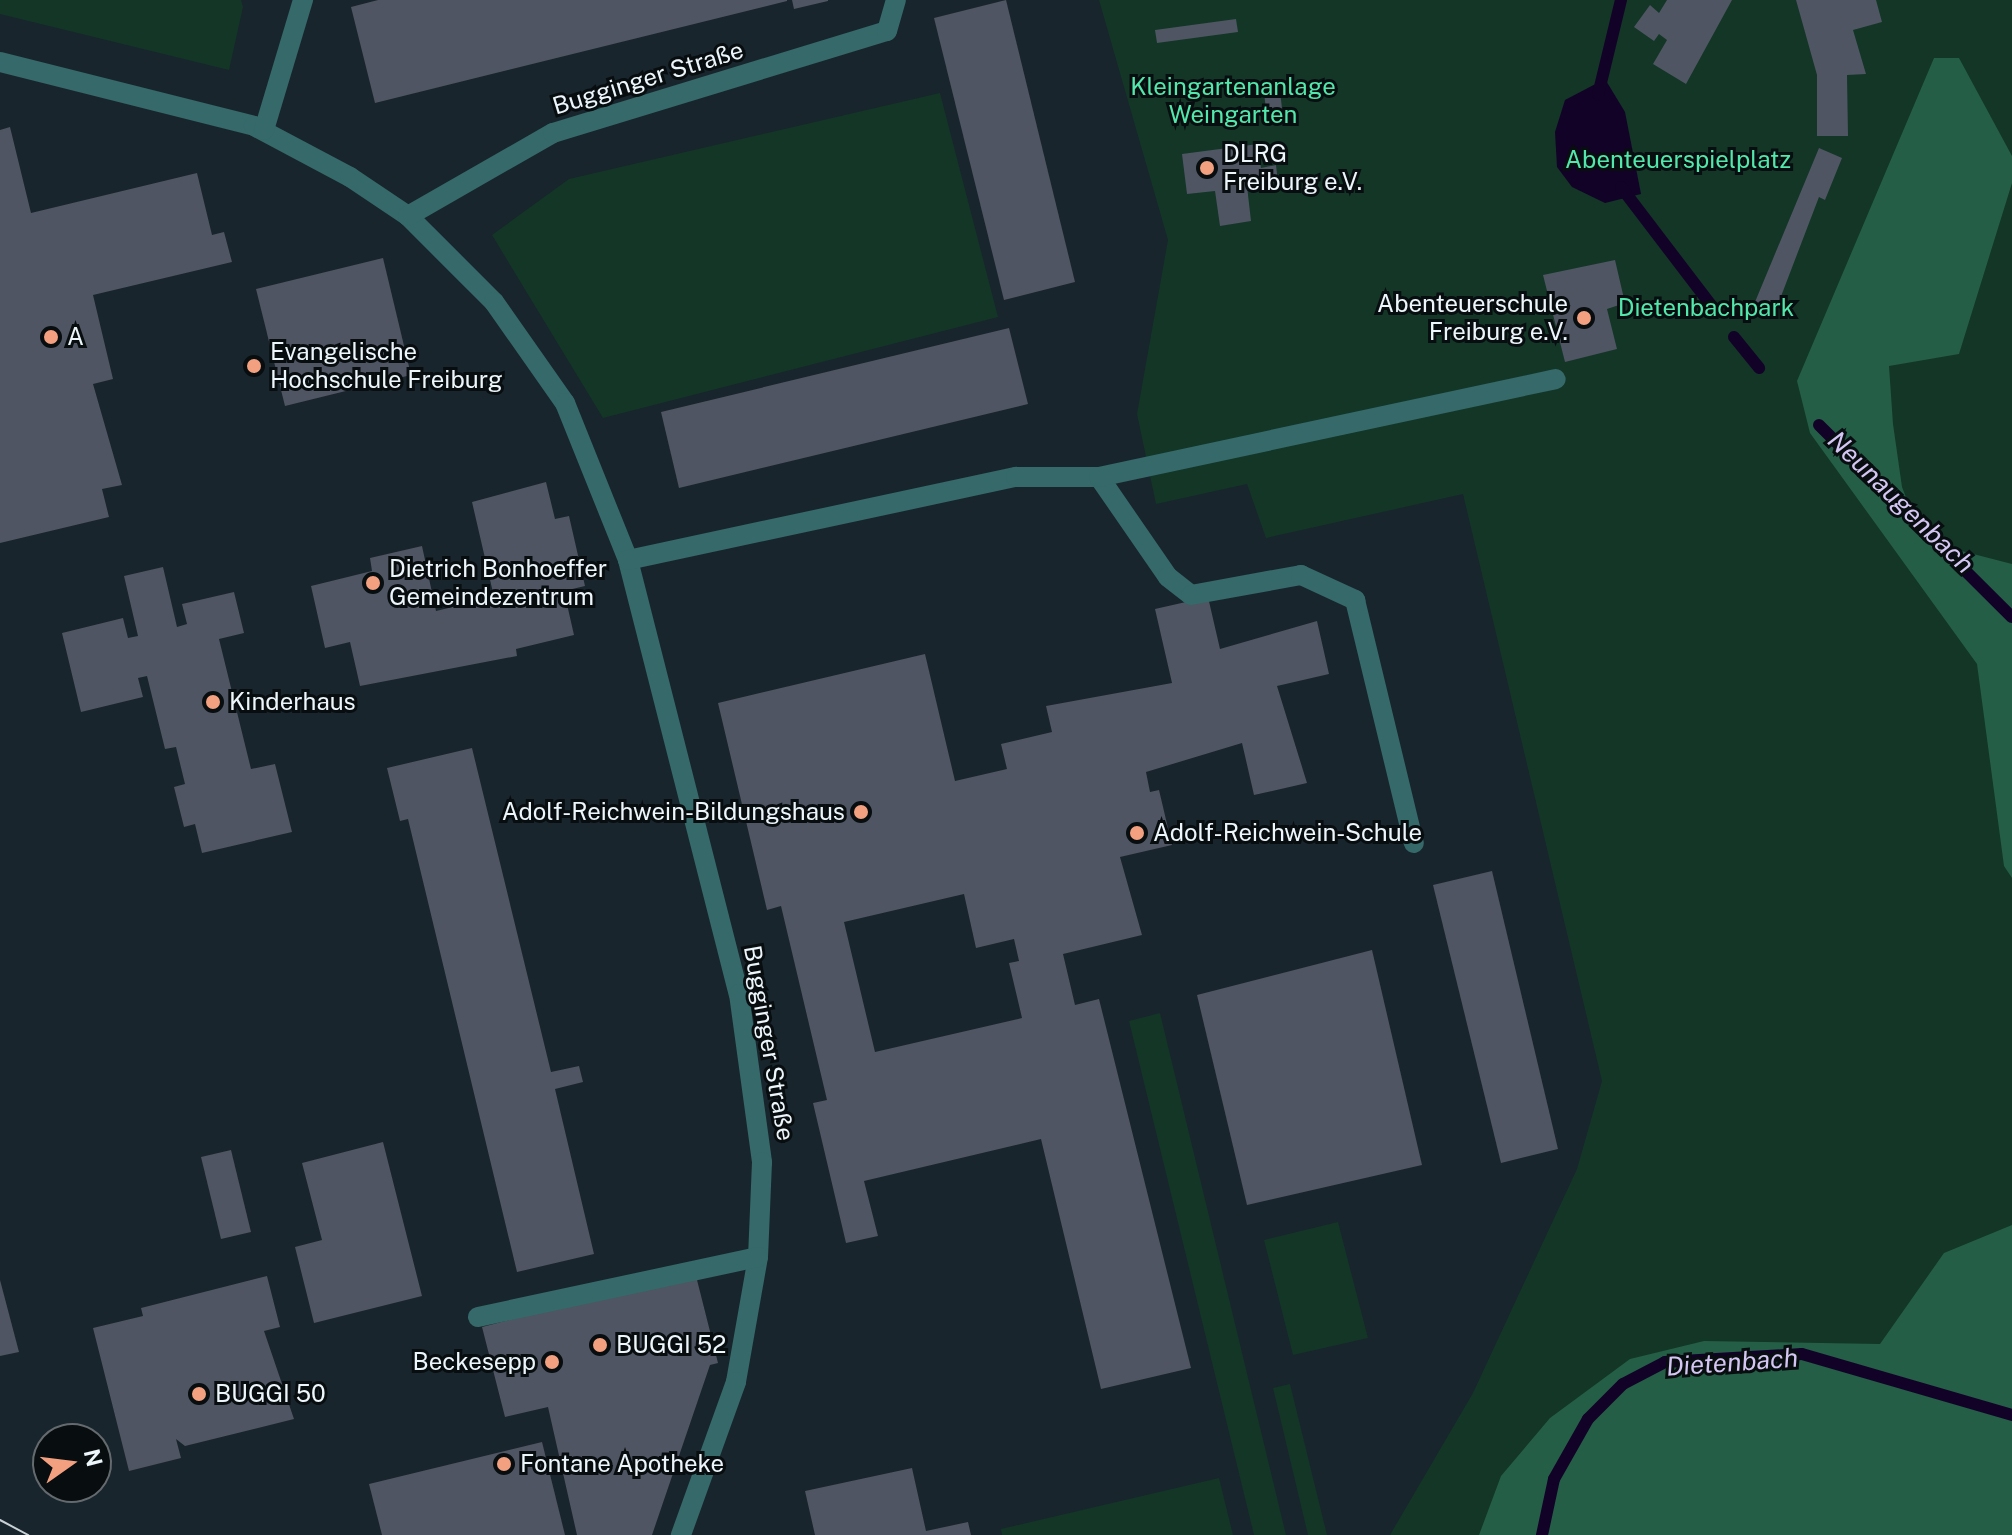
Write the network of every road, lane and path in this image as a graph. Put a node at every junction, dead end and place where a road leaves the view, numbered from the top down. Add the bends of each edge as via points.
1 (303, 0) edge
2 (896, 0) edge
3 (0, 62) edge
4 (264, 130) junction
5 (408, 216) junction
6 (1556, 379) dead end
7 (1099, 477) junction
8 (628, 560) junction
9 (1414, 843) dead end
10 (758, 1257) junction
11 (478, 1317) dead end
12 (681, 1535) edge

1 - 4 street
2 - 5 street, Bugginger Straße via 887,31 553,133
3 - 4 street, Bugginger Straße
4 - 5 street, Bugginger Straße
5 - 8 street, Bugginger Straße via 494,302 565,403
6 - 7 street
7 - 8 street via 1016,477
7 - 9 street via 1168,577 1191,595 1301,575 1355,600
8 - 10 street, Bugginger Straße via 739,994 762,1162
10 - 11 street
10 - 12 street, Bugginger Straße via 736,1382

